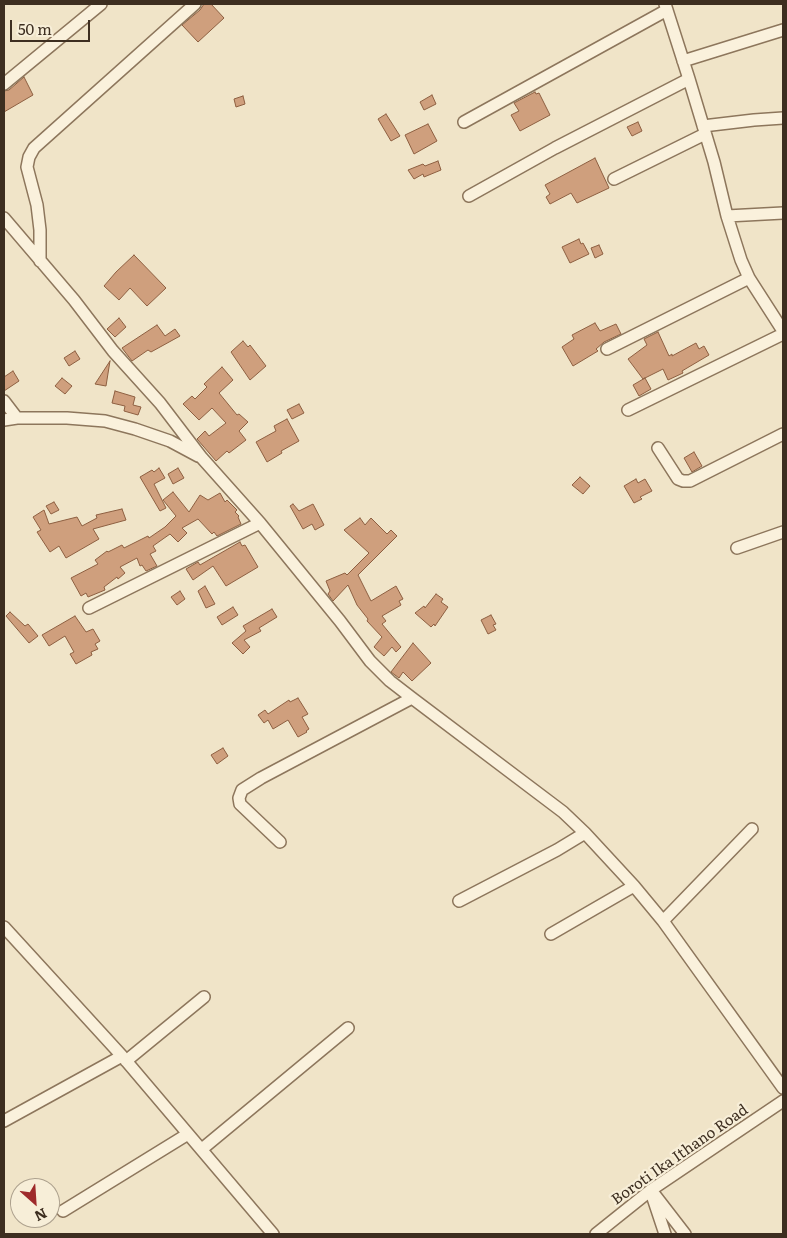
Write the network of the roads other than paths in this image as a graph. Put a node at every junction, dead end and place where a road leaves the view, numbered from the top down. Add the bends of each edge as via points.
1 (100, 4) edge
2 (194, 4) edge
3 (666, 7) edge
4 (783, 30) edge
5 (683, 61) junction
6 (689, 79) junction
7 (4, 84) edge
8 (783, 118) edge
9 (464, 122) dead end
10 (704, 130) junction
11 (614, 179) dead end
12 (469, 196) dead end
13 (783, 214) edge
14 (727, 216) junction
15 (4, 218) edge
16 (40, 261) junction
17 (749, 278) junction
18 (783, 332) edge
19 (607, 349) dead end
20 (4, 400) edge
21 (628, 410) dead end
22 (18, 418) junction
23 (4, 420) edge
24 (783, 434) edge
25 (658, 448) dead end
26 (202, 458) junction
27 (260, 522) junction
28 (783, 532) edge
29 (737, 548) dead end
30 (89, 608) dead end
31 (412, 698) junction
32 (752, 829) dead end
33 (585, 833) junction
34 (280, 842) dead end
35 (634, 886) junction
36 (459, 901) dead end
37 (664, 921) junction
38 (4, 927) edge
39 (552, 934) dead end
40 (204, 997) dead end
41 (348, 1028) dead end
42 (124, 1058) junction
43 (783, 1088) edge
44 (783, 1101) edge
45 (4, 1121) edge
46 (188, 1134) junction
47 (202, 1149) junction
48 (651, 1190) junction
49 (63, 1211) dead end
50 (273, 1234) edge
51 (596, 1234) edge
52 (665, 1234) edge
53 (685, 1234) edge

1 - 7 street
2 - 16 street via 34,148 28,157 27,168 40,230
3 - 5 street
3 - 9 street
4 - 5 street
5 - 6 street
6 - 10 street
6 - 12 street
8 - 10 street
10 - 11 street
10 - 14 street
13 - 14 street
14 - 17 street
15 - 16 street
16 - 26 street
17 - 18 street
17 - 19 street
18 - 21 street
20 - 22 street
22 - 23 street
22 - 26 street via 105,421 170,441
24 - 25 street via 690,481 678,479
26 - 27 street
27 - 30 street
27 - 31 street via 370,661
28 - 29 street
31 - 33 street via 545,797
31 - 34 street via 242,790 240,804
32 - 37 street
33 - 35 street
33 - 36 street
35 - 37 street
35 - 39 street
37 - 43 street
38 - 42 street
40 - 42 street
41 - 47 street
42 - 45 street
42 - 46 street
44 - 48 street, Boroti Ika Ithano Road
46 - 47 street
46 - 49 street
47 - 50 street
48 - 51 street, Boroti Ika Ithano Road
48 - 52 street
48 - 53 street

